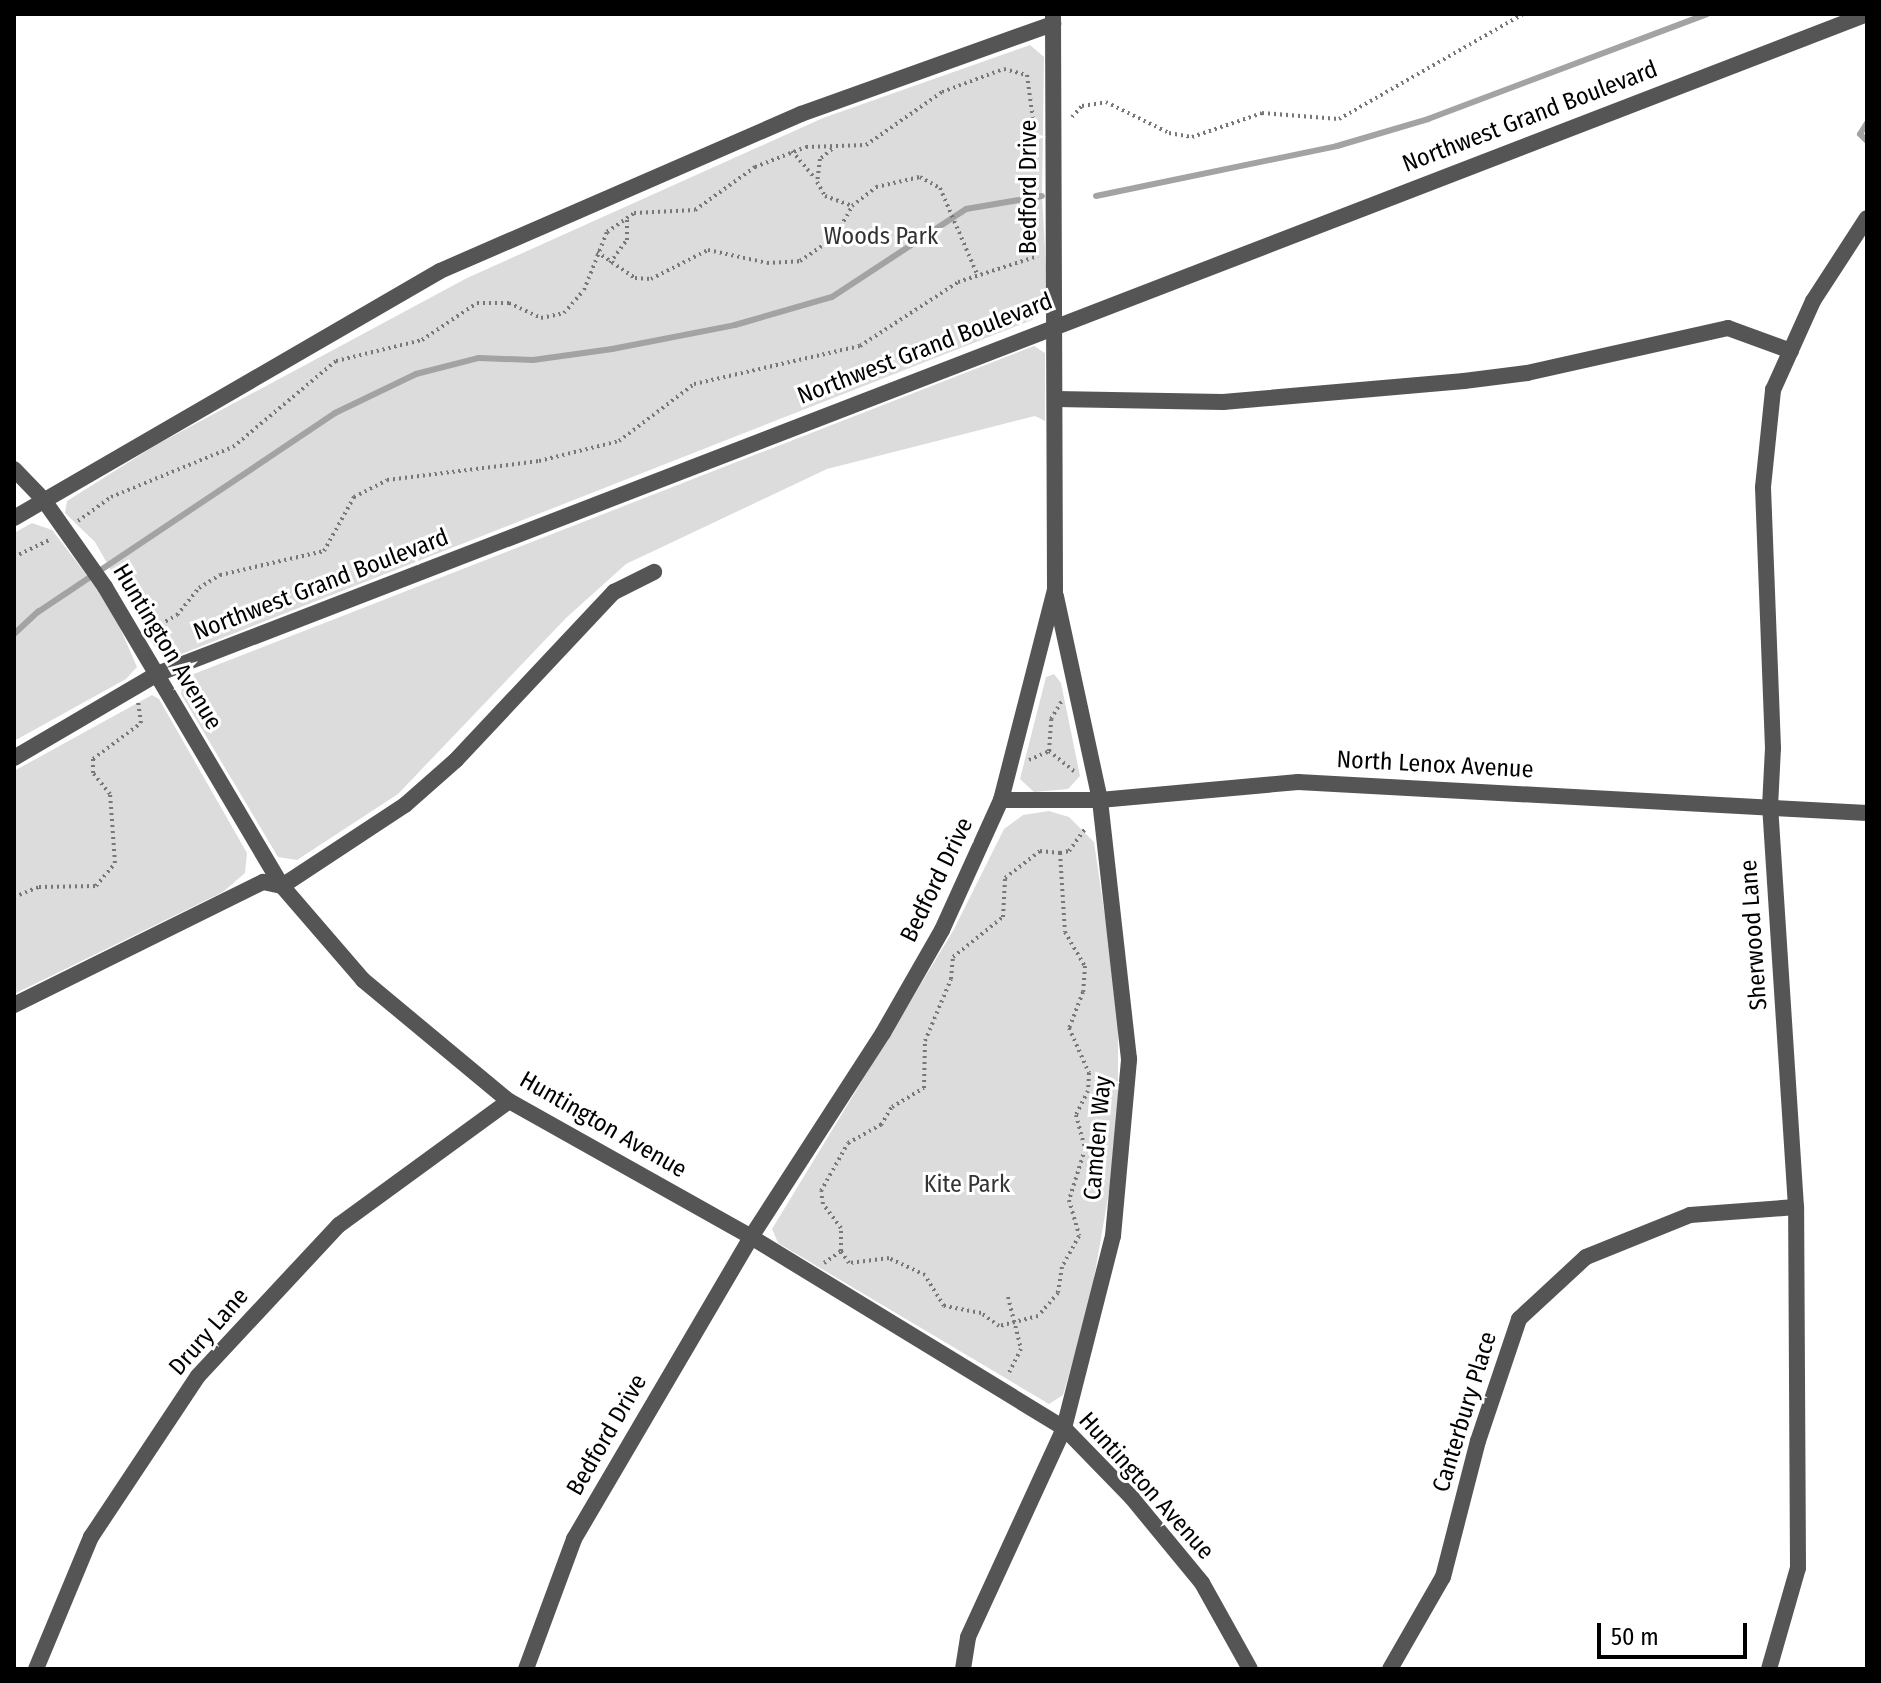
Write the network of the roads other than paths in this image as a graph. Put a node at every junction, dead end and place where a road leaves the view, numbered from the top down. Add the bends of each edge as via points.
1 (1867, 14) edge
2 (1053, 19) edge
3 (1867, 218) edge
4 (1055, 324) junction
5 (1791, 351) junction
6 (1056, 399) junction
7 (14, 469) edge
8 (43, 499) junction
9 (14, 518) edge
10 (654, 572) dead end
11 (1055, 590) junction
12 (157, 674) junction
13 (14, 758) edge
14 (1098, 794) junction
15 (1001, 800) junction
16 (1770, 807) junction
17 (1867, 813) edge
18 (282, 886) junction
19 (14, 1005) edge
20 (509, 1101) junction
21 (1796, 1207) junction
22 (751, 1237) junction
23 (1064, 1428) junction
24 (36, 1669) edge
25 (526, 1669) edge
26 (963, 1669) edge
27 (1250, 1669) edge
28 (1390, 1669) edge
29 (1769, 1669) edge

1 - 4 street, Northwest Grand Boulevard
2 - 4 street, Bedford Drive
2 - 8 street via 801,114 440,271
3 - 5 street, Sherwood Lane via 1813,301
4 - 6 street, Bedford Drive
4 - 12 street, Northwest Grand Boulevard
5 - 6 street via 1728,328 1527,373 1464,381 1223,402
5 - 16 street, Sherwood Lane via 1773,390 1763,487 1773,748
6 - 11 street, Bedford Drive
7 - 8 street, Huntington Avenue
8 - 9 street
8 - 12 street, Huntington Avenue
10 - 18 street via 614,592 456,760 405,805
11 - 14 street, Camden Way
11 - 15 street, Bedford Drive
12 - 13 street, Northwest Grand Boulevard
12 - 18 street, Huntington Avenue
14 - 15 street, North Lenox Avenue
14 - 16 street, North Lenox Avenue via 1298,782
14 - 23 street, Camden Way via 1129,1059 1113,1236
15 - 22 street, Bedford Drive via 935,943
16 - 17 street, North Lenox Avenue
16 - 21 street, Sherwood Lane
18 - 19 street via 263,882
18 - 20 street, Huntington Avenue via 363,980
20 - 22 street, Huntington Avenue
20 - 24 street, Drury Lane via 339,1225 198,1376 91,1537
21 - 28 street, Canterbury Place via 1690,1215 1586,1257 1519,1319 1478,1441 1443,1577
21 - 29 street, Sherwood Lane via 1798,1568
22 - 23 street, Huntington Avenue
22 - 25 street, Bedford Drive via 574,1539
23 - 26 street, Camden Way via 968,1637
23 - 27 street, Huntington Avenue via 1132,1498 1202,1583

